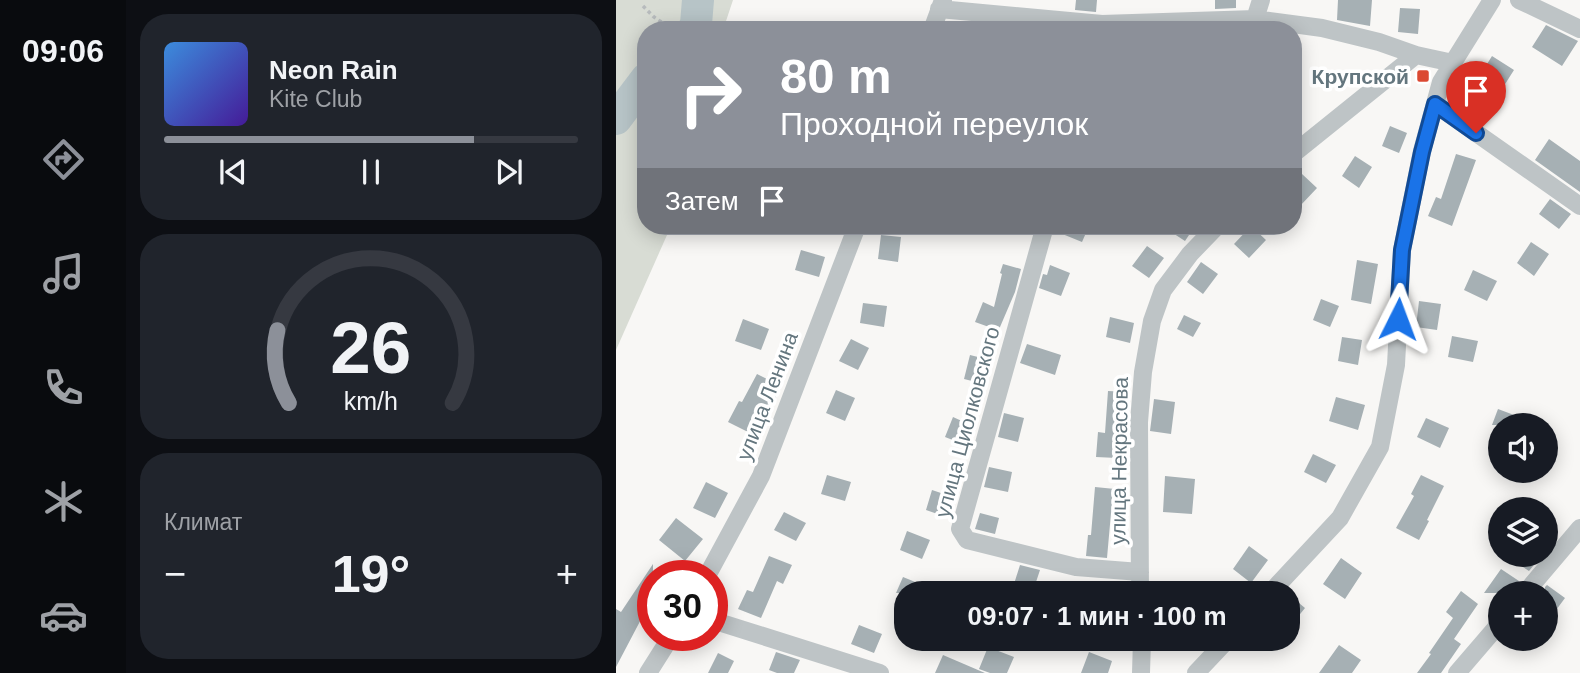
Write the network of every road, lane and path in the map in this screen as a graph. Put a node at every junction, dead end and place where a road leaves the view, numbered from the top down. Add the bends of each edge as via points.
1 (1261, 0) edge
2 (1492, 0) edge
3 (1519, 0) edge
4 (941, 5) edge
5 (643, 6) dead end
6 (1255, 19) junction
7 (660, 21) edge
8 (1058, 21) edge
9 (1217, 21) edge
10 (1270, 21) edge
11 (1302, 25) edge
12 (1580, 29) edge
13 (1416, 55) junction
14 (1453, 64) junction
15 (1435, 104) junction
16 (1302, 147) edge
17 (1580, 206) edge
18 (854, 235) edge
19 (1042, 235) edge
20 (1208, 235) edge
21 (1580, 528) edge
22 (716, 560) edge
23 (1140, 572) junction
24 (1140, 581) edge
25 (1281, 581) edge
26 (1535, 581) edge
27 (728, 625) edge
28 (1488, 637) edge
29 (662, 651) edge
30 (1142, 651) edge
31 (1217, 651) edge
32 (648, 673) edge
33 (880, 673) edge
34 (1141, 673) edge
35 (1196, 673) edge
36 (1457, 673) edge

1 - 6 street
2 - 14 street
3 - 12 street
4 - 8 street
5 - 7 path
6 - 9 street
6 - 10 street
11 - 13 street
13 - 14 street
13 - 16 street
14 - 15 street via 1441,82
15 - 17 street
15 - 25 street via 1402,250 1396,365 1380,447 1340,518
18 - 22 street, улица Ленина via 761,476
19 - 23 street, улица Циолковского via 960,528 967,540 1076,567
20 - 23 street, улица Некрасова via 1163,290 1152,321 1139,422
21 - 26 street
23 - 24 street, улица Некрасова
27 - 33 street
28 - 36 street
29 - 32 street
30 - 34 street
31 - 35 street

